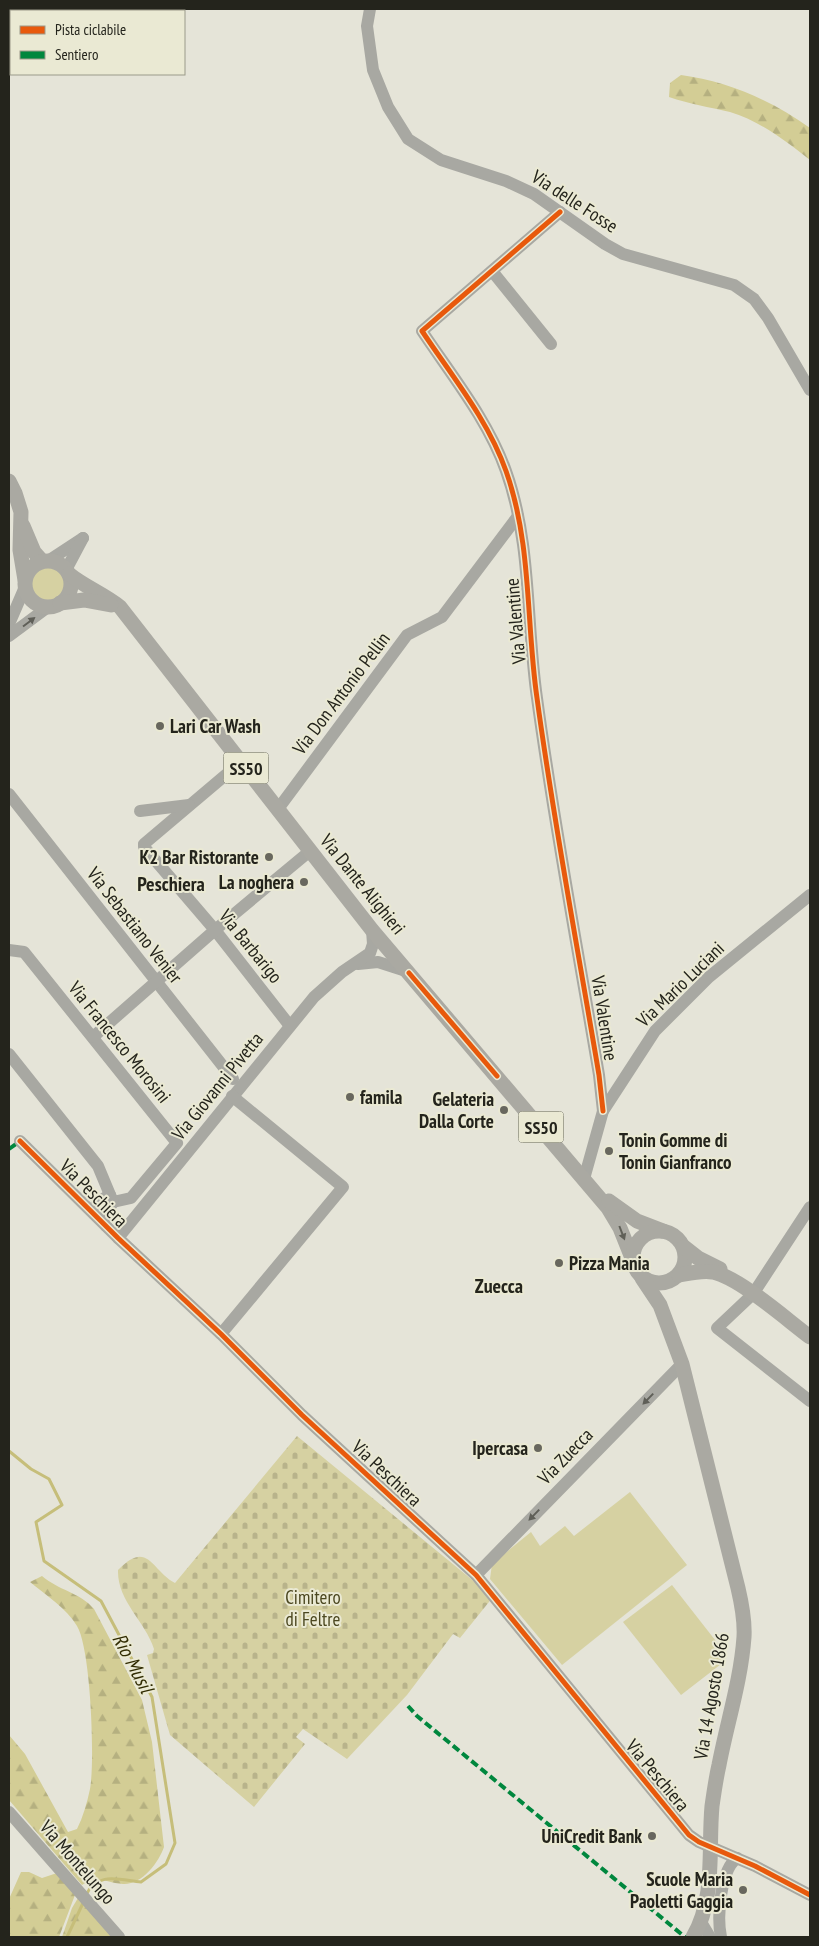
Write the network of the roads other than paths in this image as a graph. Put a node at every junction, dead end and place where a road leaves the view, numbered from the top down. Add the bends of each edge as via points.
1 (370, 9) edge
2 (560, 212) junction
3 (492, 271) junction
4 (551, 344) dead end
5 (810, 390) edge
6 (9, 481) edge
7 (518, 516) junction
8 (22, 521) junction
9 (45, 561) junction
10 (68, 572) junction
11 (25, 583) junction
12 (54, 605) junction
13 (120, 607) junction
14 (9, 624) edge
15 (9, 636) edge
16 (241, 762) junction
17 (11, 802) edge
18 (189, 805) junction
19 (278, 809) junction
20 (140, 811) dead end
21 (310, 851) junction
22 (809, 900) edge
23 (215, 930) junction
24 (372, 930) junction
25 (9, 950) edge
26 (366, 956) junction
27 (353, 965) junction
28 (404, 968) junction
29 (156, 983) junction
30 (290, 1026) junction
31 (93, 1037) junction
32 (9, 1054) edge
33 (233, 1079) dead end
34 (232, 1096) junction
35 (603, 1111) junction
36 (20, 1141) dead end
37 (584, 1179) junction
38 (111, 1199) junction
39 (810, 1207) edge
40 (94, 1214) junction
41 (106, 1226) junction
42 (671, 1234) junction
43 (118, 1238) junction
44 (684, 1247) junction
45 (634, 1263) junction
46 (677, 1277) junction
47 (642, 1278) junction
48 (739, 1284) junction
49 (753, 1294) junction
50 (666, 1318) junction
51 (221, 1334) junction
52 (810, 1337) edge
53 (682, 1364) junction
54 (810, 1401) edge
55 (476, 1575) junction
56 (9, 1812) edge
57 (710, 1846) junction
58 (737, 1858) junction
59 (810, 1895) edge
60 (701, 1922) junction
61 (119, 1937) edge
62 (693, 1937) edge
63 (710, 1937) edge
64 (721, 1937) edge

1 - 2 street, Via delle Fosse via 367,26 373,70 388,107 408,138 441,160 506,181 534,194
2 - 3 street, Via Valentine
2 - 5 street, Via delle Fosse via 623,254 734,285 744,291 768,318
3 - 4 street
3 - 7 street, Via Valentine via 422,331 493,440
6 - 8 main road via 19,501
7 - 19 street, Via Don Antonio Pellin via 442,617 407,636
7 - 35 street, Via Valentine via 536,697
8 - 9 main road via 34,552
8 - 11 main road via 20,550
9 - 10 main road, SS50 via 56,562
9 - 10 street via 84,538
9 - 11 main road via 31,568
10 - 12 main road via 70,590 64,600
10 - 13 main road, Via Dante Alighieri / SS50
11 - 12 main road via 35,603
11 - 14 street
12 - 13 main road via 84,600
15 -> 12 street
13 - 16 main road, Via Dante Alighieri / SS50
16 - 18 street
16 - 19 main road, Via Dante Alighieri / SS50
17 - 29 street, Via Sebastiano Venier
18 - 20 street
18 - 23 street, Via Barbarigo via 144,847
19 - 21 main road, Via Dante Alighieri / SS50
21 - 23 street
21 - 24 main road, Via Dante Alighieri / SS50
22 - 35 street, Via Mario Luciani via 709,977 654,1031
23 - 29 street
23 - 30 street, Via Barbarigo
24 - 26 street via 373,944
24 - 28 main road, Via Dante Alighieri / SS50
25 - 31 street, Via Francesco Morosini via 24,952
26 - 27 street, Via Giovanni Pivetta
26 - 28 street via 387,955
27 - 28 street via 378,962
27 - 30 street, Via Giovanni Pivetta via 323,988
28 - 37 main road, Via Dante Alighieri / SS50
29 - 31 street
29 - 33 street, Via Sebastiano Venier
30 - 34 street, Via Giovanni Pivetta
31 - 38 street, Via Francesco Morosini via 178,1143 131,1198
32 - 38 street via 98,1166
34 - 43 street, Via Giovanni Pivetta
34 - 51 street via 343,1187
35 - 37 street, Via Mario Luciani
36 - 40 street, Via Peschiera
37 - 42 main road, Via Dante Alighieri via 625,1213
37 -> 45 main road, Via Dante Alighieri via 614,1217
38 - 40 street via 100,1200
38 - 41 street
39 - 49 street
40 - 41 street, Via Peschiera
41 - 43 street, Via Peschiera
42 - 44 main road
42 - 45 main road via 662,1231 646,1235 635,1247
43 - 51 street, Via Peschiera
44 - 46 main road via 685,1265
44 - 48 main road
45 - 47 main road
46 - 47 main road via 658,1284
46 - 48 main road via 701,1271 712,1272
46 - 50 main road, Via 14 Agosto 1866 via 665,1300
47 - 50 main road, Via 14 Agosto 1866
48 - 49 main road
49 - 52 main road
49 - 54 street via 717,1328
50 - 53 main road, Via 14 Agosto 1866
51 - 55 street, Via Peschiera via 302,1415
53 -> 55 street, Via Zuecca
53 - 57 main road, Via 14 Agosto 1866 via 745,1622 742,1658 719,1764
55 - 57 street, Via Peschiera via 690,1835
56 - 61 street, Via Montelungo
57 - 58 street, Via Peschiera
57 - 60 main road, Via 14 Agosto 1866 via 706,1903
58 - 59 street, Via Peschiera
58 - 64 street via 728,1870 720,1905
60 - 62 main road, Via 14 Agosto 1866
60 - 63 street

